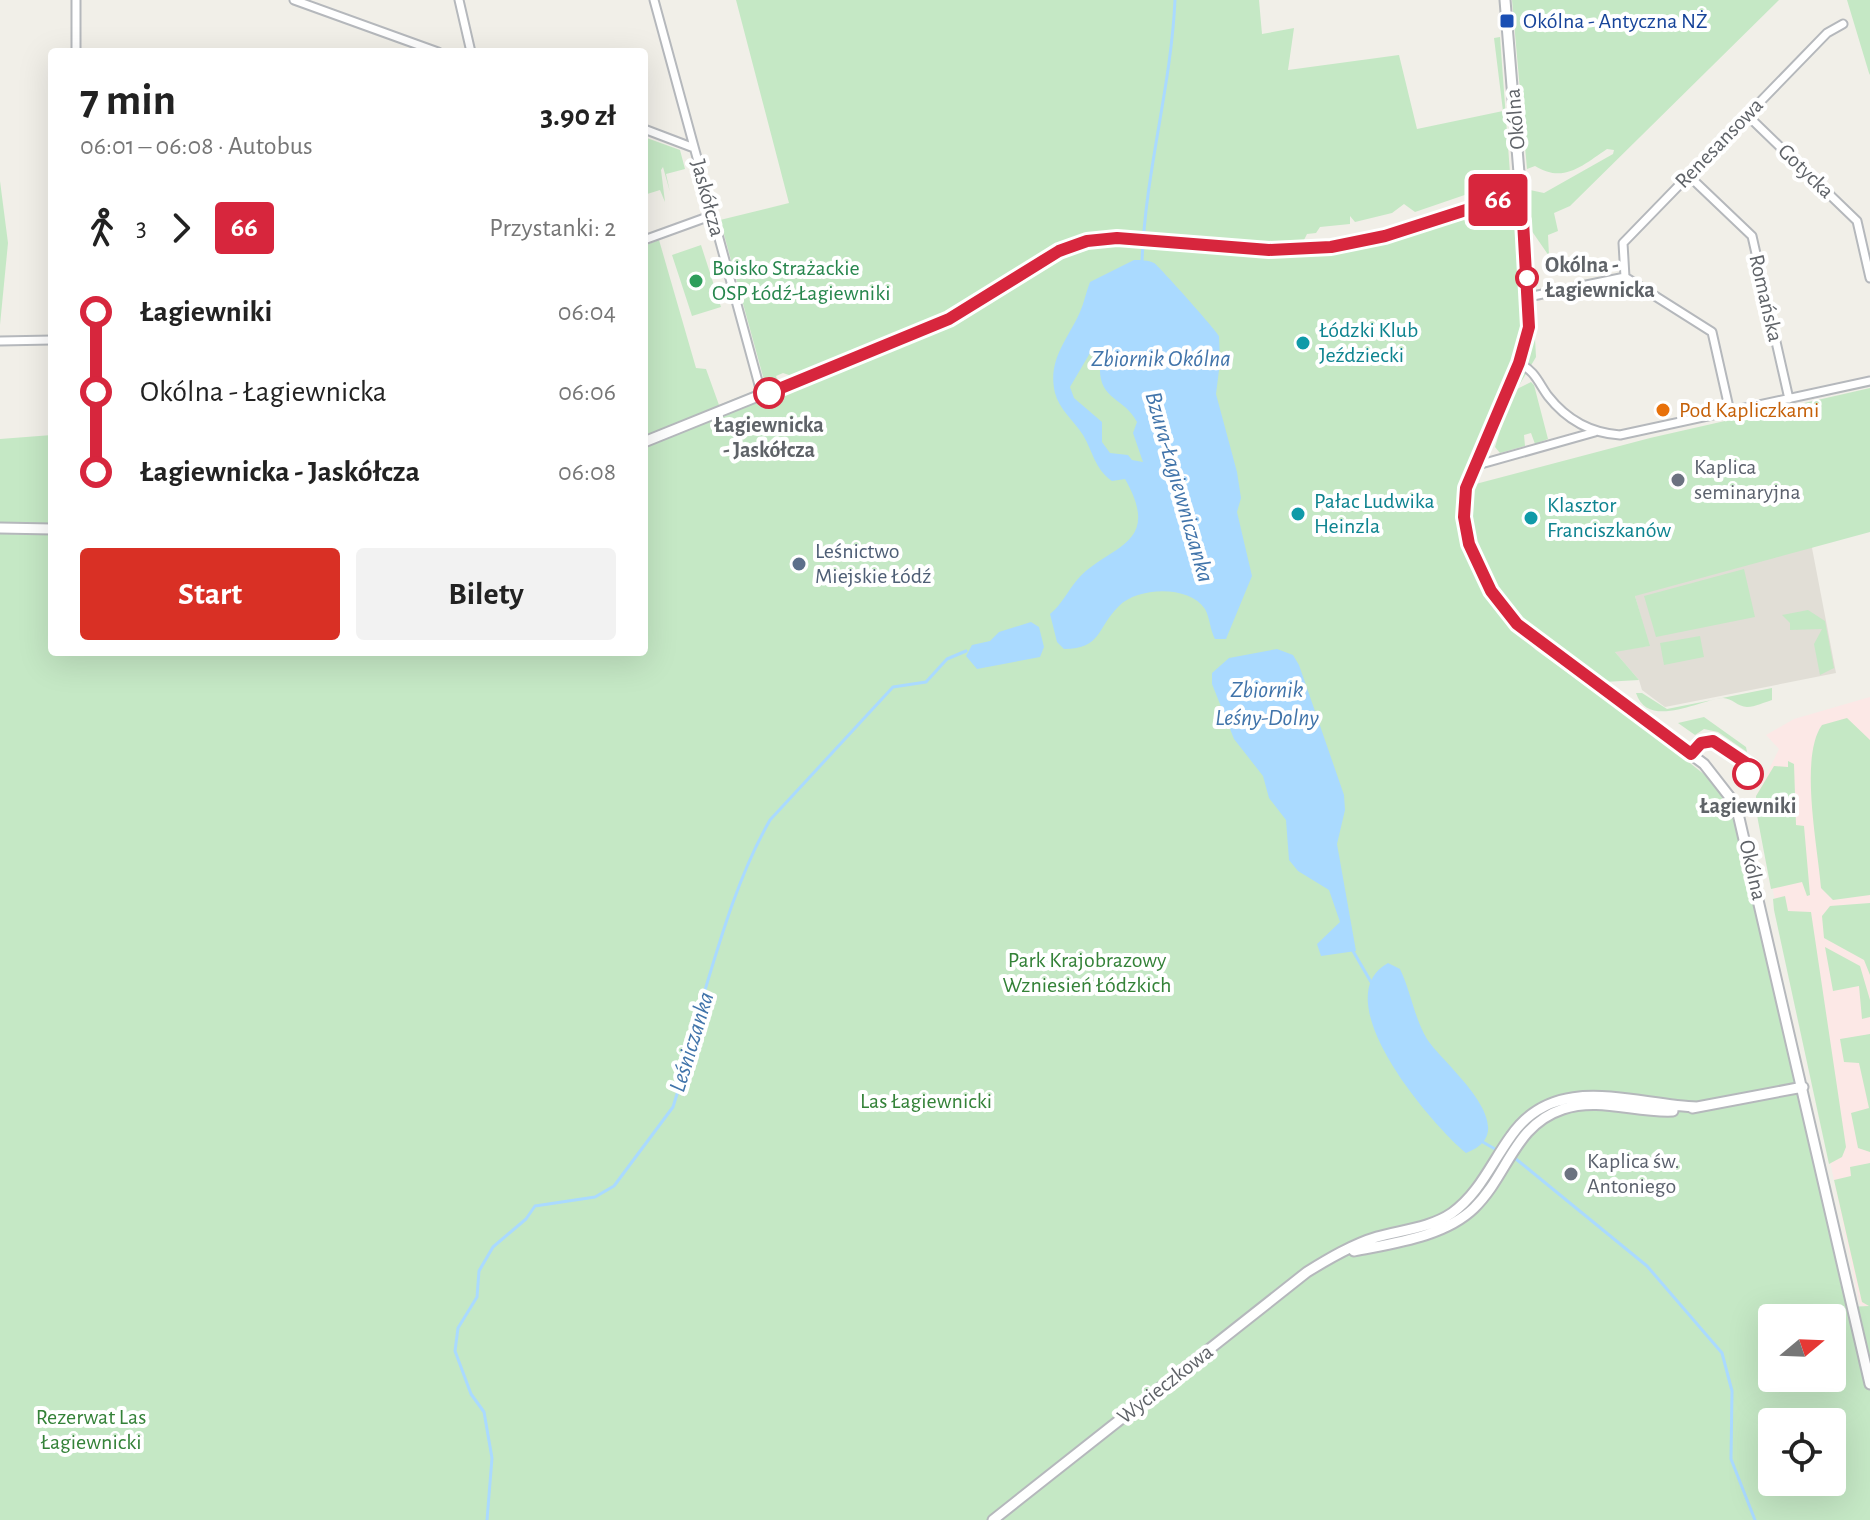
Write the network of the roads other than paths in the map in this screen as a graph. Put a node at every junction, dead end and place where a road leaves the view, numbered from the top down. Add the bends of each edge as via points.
1 (76, 0) edge
2 (294, 0) edge
3 (459, 0) edge
4 (654, 0) edge
5 (1505, 0) edge
6 (1843, 24) dead end
7 (76, 48) edge
8 (427, 48) edge
9 (470, 48) edge
10 (1746, 114) junction
11 (648, 131) edge
12 (694, 148) junction
13 (1688, 175) junction
14 (1515, 198) junction
15 (713, 215) junction
16 (648, 239) edge
17 (1625, 277) junction
18 (1870, 278) edge
19 (1528, 297) junction
20 (48, 340) edge
21 (0, 341) edge
22 (1519, 363) junction
23 (1870, 381) edge
24 (762, 396) junction
25 (1789, 399) junction
26 (1730, 412) junction
27 (1596, 432) junction
28 (648, 440) edge
29 (1474, 466) junction
30 (0, 528) edge
31 (48, 529) edge
32 (1803, 1087) junction
33 (1870, 1384) edge
34 (993, 1520) edge

1 - 7 street
2 - 8 street
3 - 9 street
4 - 12 street, Jaskółcza
5 - 14 street, Okólna via 1519,173
6 - 10 street, Renesansowa via 1827,33
10 - 13 street, Renesansowa
10 - 18 street, Gotycka via 1857,221
11 - 12 street
12 - 15 street, Jaskółcza
13 - 17 street, Renesansowa via 1623,243
13 - 25 street, Romańska via 1752,236
14 - 19 street, Okólna via 1523,221
14 - 24 street via 1331,247 1269,250 1135,239 1075,245 949,319
15 - 16 street
15 - 24 street, Jaskółcza
17 - 19 street
17 - 26 street via 1712,332
19 - 22 street, Okólna via 1528,332
20 - 21 street
22 - 27 street via 1533,372 1563,411
22 - 29 street, Okólna
23 - 25 street
24 - 28 street
25 - 26 street
26 - 27 street via 1633,435
27 - 29 street
29 - 32 street, Okólna via 1465,496 1465,526 1480,571 1501,606 1541,645 1704,764 1733,799 1744,827
30 - 31 street
32 - 33 street, Okólna
32 - 34 street, Wycieczkowa via 1659,1112 1595,1104 1552,1113 1520,1139 1485,1195 1459,1219 1427,1233 1342,1254 1289,1285

